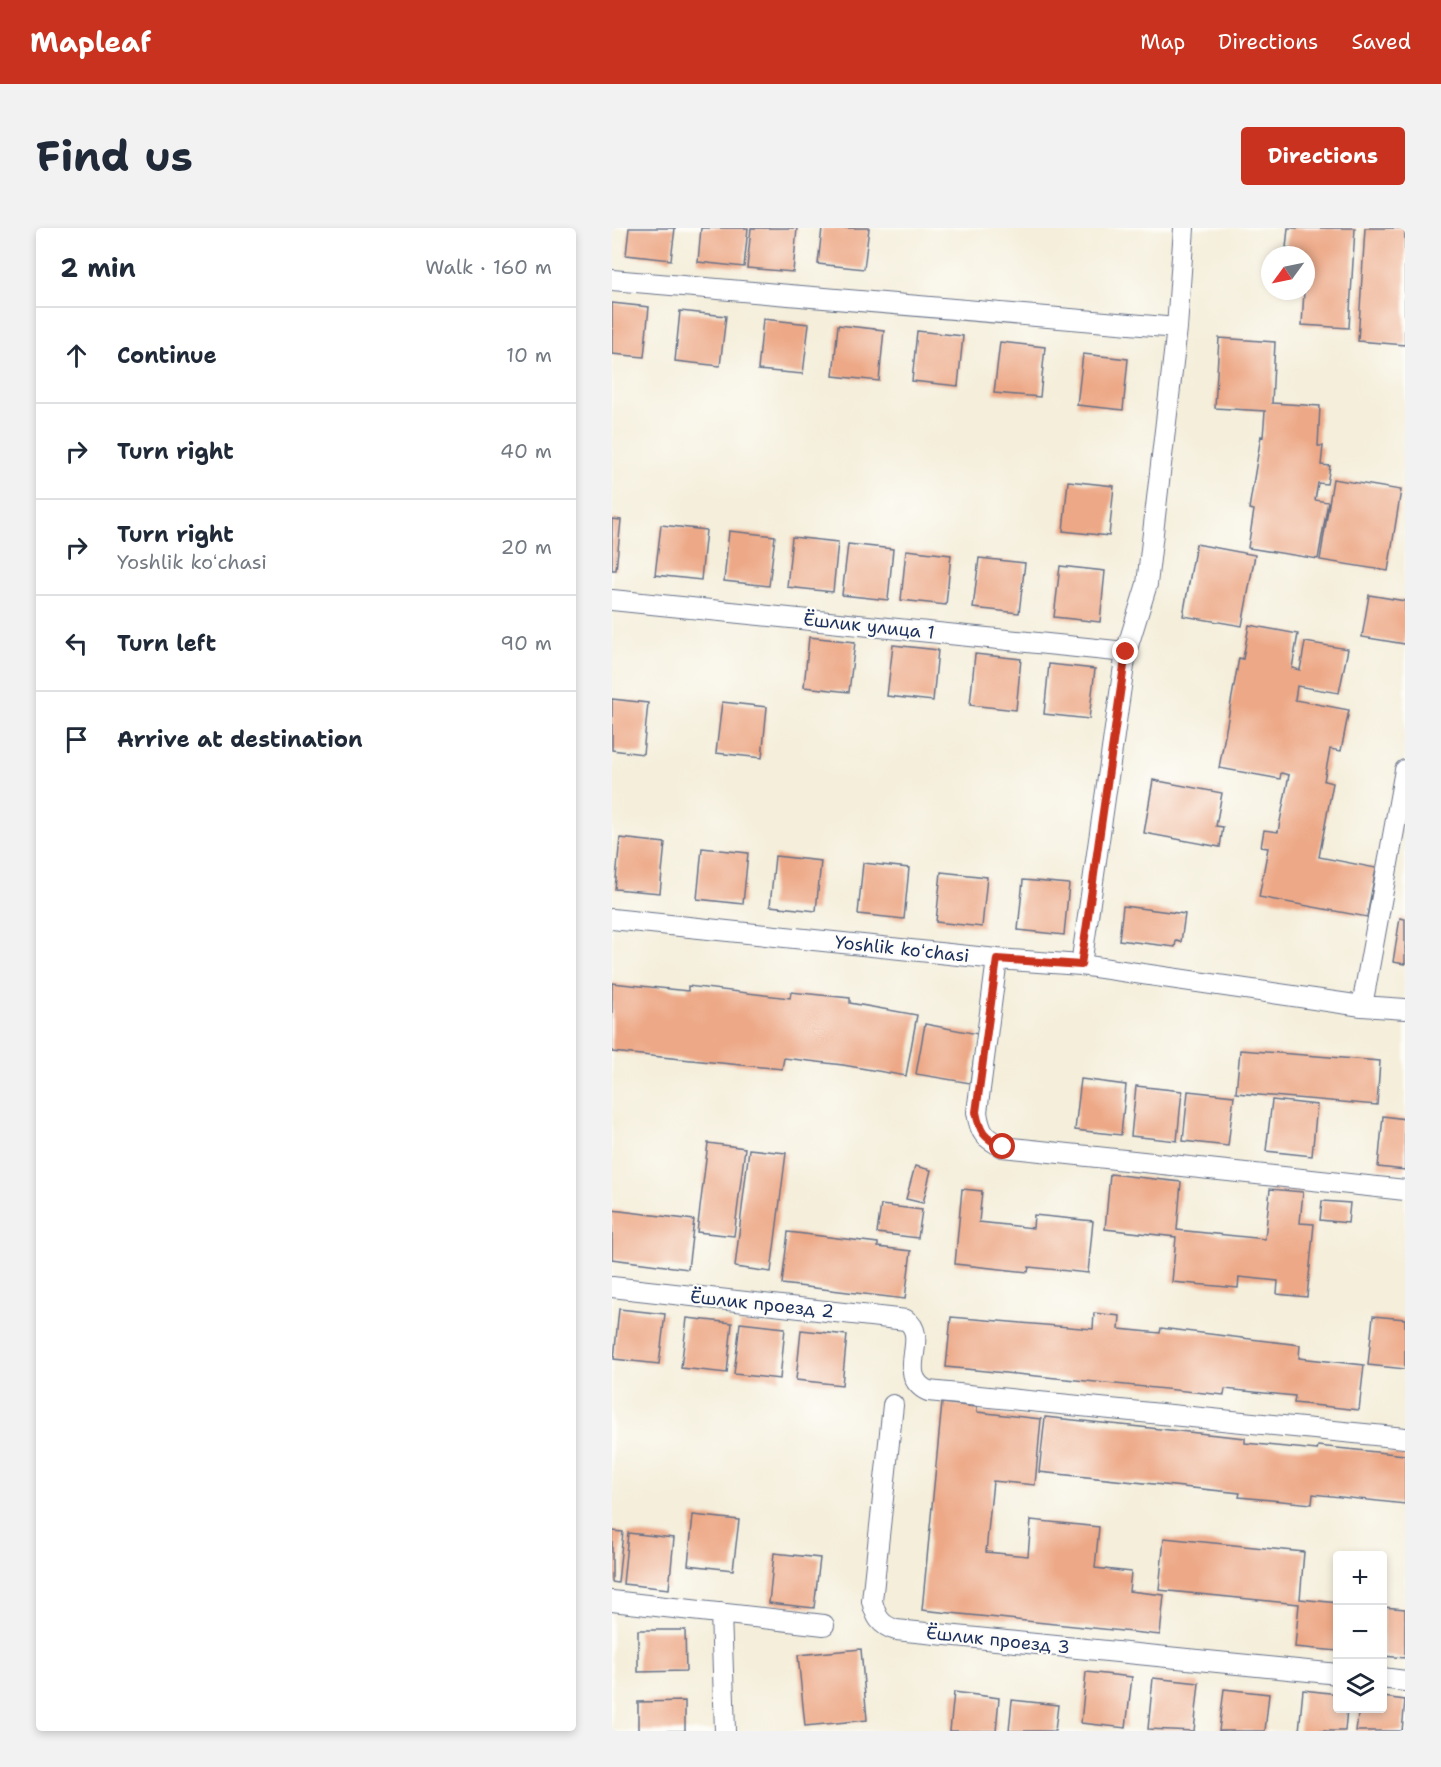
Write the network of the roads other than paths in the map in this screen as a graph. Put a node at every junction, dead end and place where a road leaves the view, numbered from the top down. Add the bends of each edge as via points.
1 (1184, 228) edge
2 (612, 280) edge
3 (1177, 328) junction
4 (612, 600) edge
5 (1126, 652) junction
6 (1405, 770) edge
7 (612, 919) edge
8 (997, 959) junction
9 (1081, 965) junction
10 (1362, 1006) junction
11 (1405, 1009) edge
12 (1405, 1190) edge
13 (612, 1287) edge
14 (892, 1405) dead end
15 (1405, 1438) edge
16 (612, 1601) edge
17 (721, 1613) junction
18 (824, 1625) dead end
19 (1333, 1674) edge
20 (1387, 1679) edge
21 (1405, 1681) edge
22 (725, 1731) edge

1 - 3 street
2 - 3 street
3 - 5 street via 1147,584
4 - 5 street, Ёшлик улица 1
5 - 9 street
6 - 10 street
7 - 8 street, Yoshlik koʻchasi
8 - 9 street, Yoshlik koʻchasi
8 - 12 street via 976,1112 979,1128 989,1141 1003,1147
9 - 10 street, Yoshlik koʻchasi
10 - 11 street, Yoshlik koʻchasi
13 - 15 street, Ёшлик проезд 2 via 901,1319 911,1323 915,1335 915,1381 928,1390
14 - 19 street, Ёшлик проезд 3 via 872,1602 876,1617 885,1627
16 - 17 street
17 - 18 street
17 - 22 street
20 - 21 street

